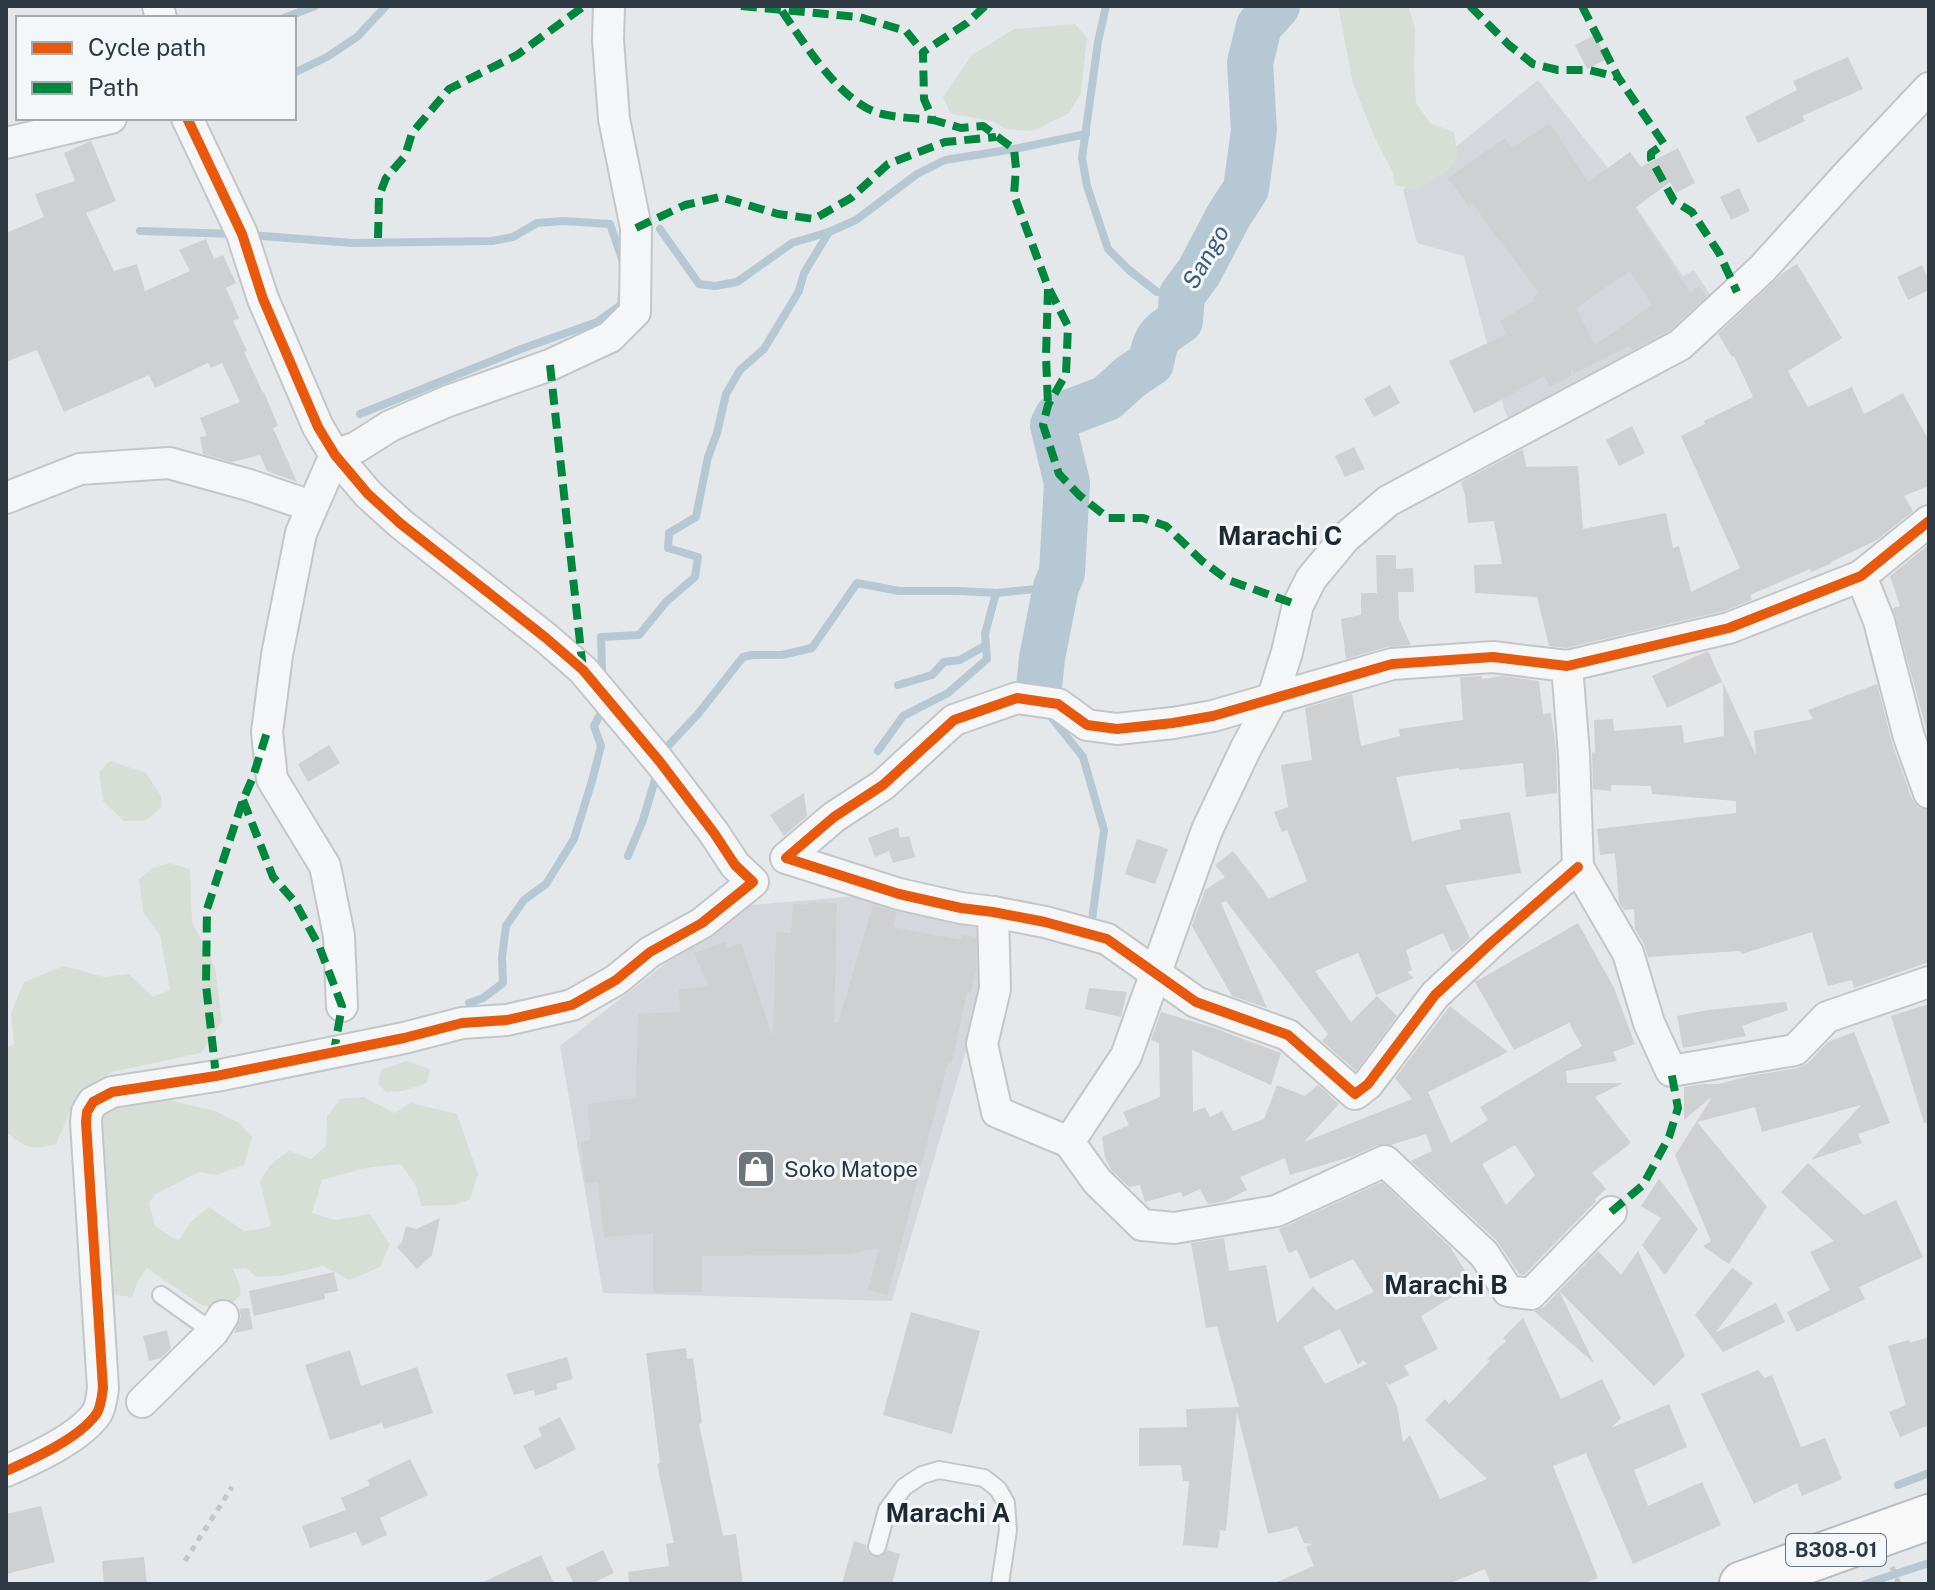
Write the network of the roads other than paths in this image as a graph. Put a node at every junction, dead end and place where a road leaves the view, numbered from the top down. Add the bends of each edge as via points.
1 (609, 6) edge
2 (1929, 88) edge
3 (103, 120) edge
4 (188, 120) edge
5 (6, 143) edge
6 (335, 455) junction
7 (6, 498) edge
8 (311, 506) junction
9 (1929, 521) edge
10 (1861, 576) junction
11 (1567, 666) junction
12 (1272, 700) junction
13 (1929, 793) edge
14 (786, 858) junction
15 (1578, 867) junction
16 (753, 882) junction
17 (993, 912) junction
18 (1155, 973) junction
19 (1929, 982) edge
20 (342, 1006) dead end
21 (1069, 1142) junction
22 (1611, 1212) dead end
23 (161, 1295) dead end
24 (218, 1324) joint
25 (142, 1402) dead end
26 (6, 1471) edge
27 (1929, 1517) edge
28 (877, 1547) dead end
29 (1000, 1584) edge
30 (1742, 1584) edge

1 - 6 street via 614,119 636,228 635,312 610,337 448,401
2 - 12 street via 1762,269 1680,345 1388,501 1345,538 1311,579 1298,605
3 - 5 street
4 - 6 street via 242,234 263,299 318,427
6 - 8 street
6 - 16 street via 401,524 583,670
7 - 8 street via 80,469 169,463
8 - 20 street via 277,655 267,732 272,779 325,866 339,936
9 - 10 street
10 - 11 street via 1729,628
10 - 13 street
11 - 12 street via 1493,657 1392,664
11 - 15 street
12 - 14 street via 1213,716 1117,729 1087,725 1058,704 1017,698 991,706 954,720 883,785
12 - 18 street via 1207,830
14 - 16 street
14 - 17 street via 899,894
15 - 18 street via 1435,995 1355,1094 1288,1035 1196,1002
15 - 19 street via 1628,953 1649,1023 1671,1071 1795,1050 1827,1017
16 - 26 street via 702,923 572,1005 112,1092 93,1102 86,1122 103,1388 98,1411 82,1429 40,1457
17 - 18 street via 1107,939
17 - 21 street via 995,989 982,1044 997,1112
18 - 21 street via 1126,1056
21 - 22 street via 1097,1181 1142,1225 1174,1228 1276,1211 1385,1161 1484,1254 1508,1291 1531,1294
23 - 24 lane
24 - 25 street
27 - 30 highway, B308-01
28 - 29 lane via 887,1510 904,1487 922,1475 939,1470 984,1478 1006,1503

